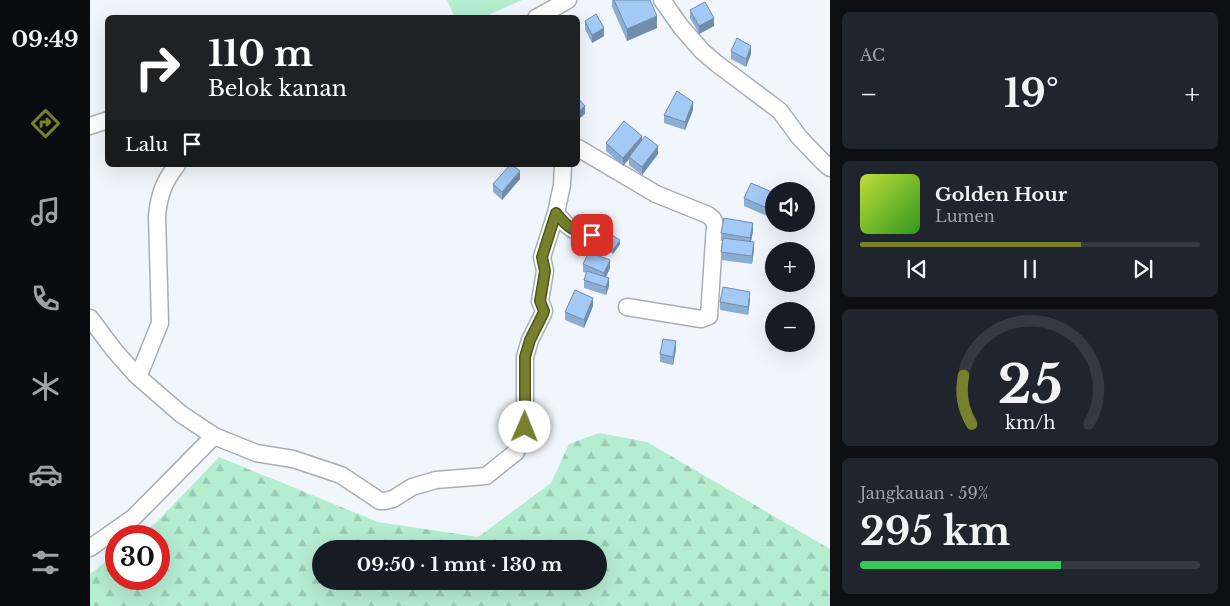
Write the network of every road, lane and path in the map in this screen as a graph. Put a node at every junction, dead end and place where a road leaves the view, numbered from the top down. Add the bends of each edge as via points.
1 (568, 0) edge
2 (662, 0) edge
3 (541, 15) edge
4 (105, 121) edge
5 (90, 126) edge
6 (580, 149) edge
7 (176, 167) edge
8 (563, 167) edge
9 (830, 168) edge
10 (556, 213) junction
11 (600, 238) edge
12 (627, 307) dead end
13 (90, 318) edge
14 (136, 375) junction
15 (214, 436) junction
16 (90, 548) edge

1 - 3 street
2 - 9 street via 702,51 780,111 799,137
4 - 5 street
6 - 12 street via 656,194 708,215 715,225 708,316 702,319
7 - 14 street via 164,184 157,216 160,323
8 - 10 street
10 - 11 street via 569,228
10 - 15 street via 542,257 545,271 540,301 544,311 525,357 525,427 516,452 489,475 436,480 412,487 389,500 380,500 340,475 293,459 256,453
13 - 14 street
14 - 15 street via 181,414
15 - 16 street via 134,517

